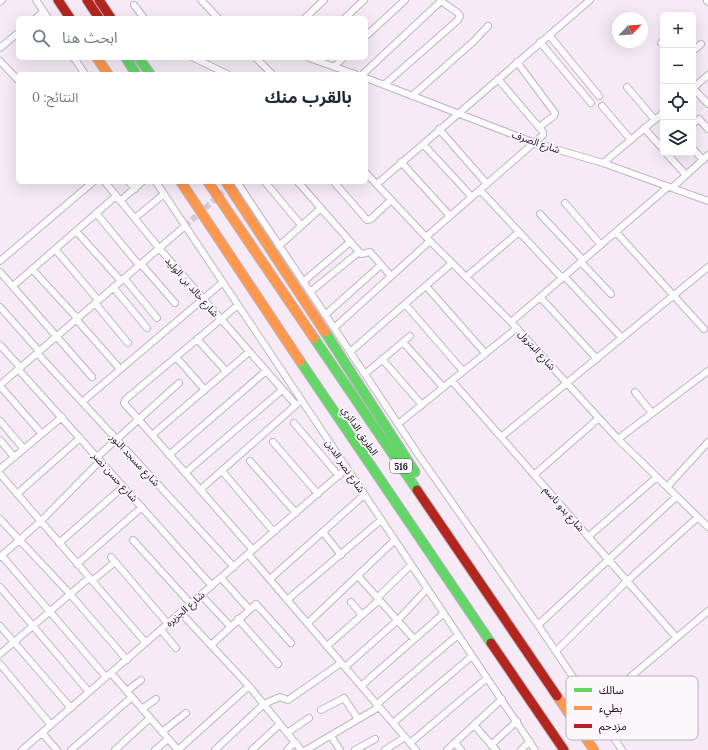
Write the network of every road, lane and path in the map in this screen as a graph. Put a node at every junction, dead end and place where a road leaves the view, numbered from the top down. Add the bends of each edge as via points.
1 (36, 0) edge
2 (58, 0) edge
3 (87, 0) edge
4 (99, 0) edge
5 (201, 0) edge
6 (324, 0) edge
7 (364, 0) edge
8 (404, 0) edge
9 (590, 0) edge
10 (441, 1) edge
11 (134, 5) dead end
12 (43, 12) junction
13 (38, 16) edge
14 (46, 16) edge
15 (69, 16) edge
16 (98, 16) edge
17 (110, 16) edge
18 (142, 16) edge
19 (216, 16) edge
20 (307, 16) edge
21 (347, 16) edge
22 (488, 26) dead end
23 (368, 34) edge
24 (16, 35) edge
25 (549, 35) junction
26 (540, 42) junction
27 (701, 44) dead end
28 (0, 48) edge
29 (696, 48) edge
30 (75, 60) edge
31 (98, 60) edge
32 (127, 60) edge
33 (140, 60) edge
34 (198, 60) edge
35 (258, 60) edge
36 (315, 60) edge
37 (341, 60) edge
38 (0, 61) edge
39 (517, 62) junction
40 (334, 67) junction
41 (84, 72) edge
42 (107, 72) edge
43 (135, 72) edge
44 (149, 72) edge
45 (223, 72) edge
46 (270, 72) edge
47 (348, 72) edge
48 (366, 72) edge
49 (708, 75) edge
50 (16, 78) edge
51 (368, 79) edge
52 (498, 79) junction
53 (696, 83) edge
54 (384, 85) junction
55 (627, 87) dead end
56 (696, 87) edge
57 (412, 96) junction
58 (599, 96) dead end
59 (591, 103) dead end
60 (708, 104) edge
61 (602, 106) dead end
62 (458, 113) junction
63 (660, 116) edge
64 (655, 120) junction
65 (696, 122) edge
66 (539, 127) junction
67 (644, 128) junction
68 (708, 129) edge
69 (439, 130) junction
70 (631, 140) junction
71 (535, 143) junction
72 (423, 144) junction
73 (660, 146) edge
74 (696, 152) edge
75 (708, 155) edge
76 (669, 156) edge
77 (703, 160) junction
78 (402, 162) junction
79 (603, 164) junction
80 (368, 175) edge
81 (686, 175) junction
82 (91, 184) edge
83 (107, 184) edge
84 (131, 184) edge
85 (140, 184) edge
86 (157, 184) edge
87 (182, 184) edge
88 (209, 184) edge
89 (227, 184) edge
90 (238, 184) edge
91 (267, 184) edge
92 (300, 184) edge
93 (336, 184) edge
94 (377, 184) junction
95 (487, 184) junction
96 (670, 188) junction
97 (135, 189) junction
98 (480, 190) junction
99 (164, 194) junction
100 (472, 197) junction
101 (118, 198) junction
102 (391, 200) junction
103 (708, 201) edge
104 (564, 203) dead end
105 (321, 208) junction
106 (96, 213) junction
107 (540, 214) dead end
108 (450, 216) junction
109 (135, 218) junction
110 (301, 225) junction
111 (185, 226) junction
112 (76, 231) junction
113 (519, 232) junction
114 (616, 232) junction
115 (428, 239) junction
116 (350, 242) junction
117 (601, 245) junction
118 (279, 246) junction
119 (159, 248) junction
120 (55, 249) junction
121 (359, 252) junction
122 (0, 261) edge
123 (582, 261) junction
124 (452, 263) junction
125 (140, 264) junction
126 (381, 265) junction
127 (708, 267) edge
128 (32, 268) junction
129 (0, 272) edge
130 (391, 276) junction
131 (466, 277) junction
132 (563, 277) junction
133 (122, 280) junction
134 (223, 282) junction
135 (303, 282) junction
136 (13, 286) junction
137 (426, 286) junction
138 (113, 287) junction
139 (310, 292) junction
140 (610, 294) dead end
141 (674, 295) junction
142 (540, 297) junction
143 (203, 299) junction
144 (96, 302) junction
145 (174, 303) dead end
146 (405, 304) junction
147 (238, 305) junction
148 (0, 307) edge
149 (325, 315) junction
150 (157, 318) dead end
151 (76, 319) junction
152 (220, 319) junction
153 (511, 322) junction
154 (147, 328) dead end
155 (334, 328) junction
156 (517, 328) junction
157 (704, 329) dead end
158 (57, 336) junction
159 (410, 336) dead end
160 (622, 338) junction
161 (197, 339) junction
162 (402, 342) junction
163 (128, 343) dead end
164 (0, 345) edge
165 (38, 352) junction
166 (249, 352) junction
167 (350, 352) junction
168 (486, 353) junction
169 (176, 357) junction
170 (382, 359) junction
171 (597, 359) junction
172 (19, 368) junction
173 (120, 369) junction
174 (708, 370) edge
175 (226, 371) junction
176 (266, 371) junction
177 (464, 371) junction
178 (364, 374) junction
179 (92, 377) dead end
180 (452, 381) junction
181 (179, 383) dead end
182 (567, 383) junction
183 (0, 385) edge
184 (443, 387) junction
185 (205, 390) junction
186 (282, 390) junction
187 (634, 392) dead end
188 (301, 400) junction
189 (82, 402) junction
190 (296, 405) junction
191 (422, 406) junction
192 (652, 413) junction
193 (62, 417) junction
194 (599, 418) junction
195 (138, 419) junction
196 (0, 421) edge
197 (294, 423) dead end
198 (398, 424) junction
199 (42, 434) junction
200 (152, 436) junction
201 (501, 437) junction
202 (80, 438) junction
203 (116, 439) junction
204 (618, 439) junction
205 (0, 440) edge
206 (273, 442) dead end
207 (708, 442) edge
208 (24, 449) junction
209 (169, 455) junction
210 (14, 457) junction
211 (99, 459) junction
212 (250, 461) dead end
213 (347, 468) junction
214 (0, 469) edge
215 (222, 471) junction
216 (185, 473) junction
217 (0, 474) edge
218 (534, 475) junction
219 (339, 476) junction
220 (657, 477) junction
221 (3, 483) edge
222 (123, 486) junction
223 (667, 487) junction
224 (200, 490) junction
225 (17, 494) junction
226 (318, 494) junction
227 (364, 495) junction
228 (676, 497) junction
229 (142, 507) junction
230 (296, 513) junction
231 (698, 517) junction
232 (381, 520) junction
233 (40, 521) junction
234 (1, 523) edge
235 (708, 527) edge
236 (274, 532) junction
237 (323, 532) junction
238 (588, 537) junction
239 (20, 540) junction
240 (133, 540) dead end
241 (395, 540) junction
242 (59, 543) junction
243 (460, 551) junction
244 (251, 552) junction
245 (341, 554) junction
246 (1, 556) edge
247 (608, 559) junction
248 (77, 564) junction
249 (411, 565) junction
250 (234, 567) junction
251 (358, 576) junction
252 (220, 578) junction
253 (91, 579) junction
254 (270, 579) junction
255 (627, 581) junction
256 (212, 586) junction
257 (0, 587) edge
258 (427, 589) junction
259 (70, 594) junction
260 (201, 595) junction
261 (377, 597) junction
262 (288, 600) junction
263 (351, 602) dead end
264 (190, 604) junction
265 (249, 609) junction
266 (708, 611) edge
267 (50, 612) junction
268 (181, 613) junction
269 (443, 614) junction
270 (362, 615) junction
271 (238, 619) junction
272 (398, 620) junction
273 (308, 623) junction
274 (168, 624) junction
275 (538, 625) junction
276 (0, 626) edge
277 (33, 626) junction
278 (230, 626) junction
279 (161, 630) junction
280 (458, 635) junction
281 (676, 637) junction
282 (414, 639) junction
283 (14, 642) junction
284 (146, 643) junction
285 (292, 643) dead end
286 (210, 645) junction
287 (327, 646) junction
288 (176, 648) dead end
289 (556, 651) junction
290 (0, 654) edge
291 (472, 656) junction
292 (126, 660) junction
293 (0, 664) edge
294 (278, 664) dead end
295 (343, 666) junction
296 (109, 675) junction
297 (573, 676) edge
298 (631, 676) edge
299 (487, 678) junction
300 (141, 680) dead end
301 (249, 686) junction
302 (361, 686) junction
303 (127, 691) junction
304 (89, 692) junction
305 (132, 696) junction
306 (156, 699) dead end
307 (502, 699) junction
308 (264, 704) junction
309 (378, 706) junction
310 (71, 708) junction
311 (566, 708) edge
312 (142, 709) junction
313 (321, 710) dead end
314 (186, 713) dead end
315 (150, 718) junction
316 (309, 718) dead end
317 (358, 719) junction
318 (517, 721) junction
319 (393, 723) junction
320 (280, 724) junction
321 (51, 725) junction
322 (474, 726) junction
323 (162, 732) junction
324 (42, 733) junction
325 (287, 733) junction
326 (331, 736) junction
327 (405, 737) junction
328 (168, 739) junction
329 (375, 739) dead end
330 (587, 740) edge
331 (588, 740) edge
332 (615, 740) edge
333 (530, 741) junction
334 (295, 742) junction
335 (410, 743) junction
336 (455, 743) junction
337 (491, 745) junction
338 (562, 749) edge
339 (22, 750) edge
340 (57, 750) edge
341 (71, 750) edge
342 (115, 750) edge
343 (156, 750) edge
344 (178, 750) edge
345 (215, 750) edge
346 (252, 750) edge
347 (287, 750) edge
348 (301, 750) edge
349 (306, 750) edge
350 (340, 750) edge
351 (355, 750) edge
352 (385, 750) edge
353 (416, 750) edge
354 (447, 750) edge
355 (461, 750) edge
356 (496, 750) edge
357 (521, 750) edge
358 (535, 750) edge
359 (594, 750) edge
360 (601, 750) edge
361 (622, 750) edge

1 - 12 street
2 - 15 highway
3 - 16 highway
4 - 17 highway
5 - 19 street
6 - 20 street
7 - 21 street
8 - 23 street
9 - 25 street
10 - 48 street
10 - 54 street via 458,13 458,20
11 - 18 street
12 - 13 street
12 - 14 street
22 - 57 street
24 - 28 street
25 - 26 street
25 - 58 street
26 - 39 street
26 - 59 street
27 - 29 street
30 - 41 street
31 - 42 highway
32 - 43 highway
33 - 44 highway
34 - 45 street
35 - 46 street
36 - 40 street
37 - 40 street
38 - 50 street
39 - 52 street
39 - 66 street via 555,113
40 - 47 street
49 - 53 street
51 - 54 street, شارع الصرف
52 - 62 street
52 - 66 street
54 - 57 street, شارع الصرف
55 - 64 street
56 - 60 street
57 - 62 street, شارع الصرف
61 - 70 street
62 - 69 street
62 - 71 street, شارع الصرف
63 - 64 street
64 - 67 street
65 - 68 street via 699,119
66 - 71 street via 543,134
67 - 70 street
67 - 73 street
69 - 72 street
69 - 95 street
70 - 79 street
71 - 79 street, شارع الصرف
71 - 95 street
72 - 78 street
72 - 100 street
74 - 77 street
75 - 77 street
76 - 81 street
77 - 81 street
78 - 94 street
78 - 108 street
79 - 96 street, شارع الصرف
80 - 94 street, شارع البترول
81 - 96 street
82 - 122 street
83 - 101 street, شارع خالد بن الوليد
84 - 97 street
85 - 97 street
86 - 99 street, شارع نصر الدين
87 - 338 highway, الطريق الدائري / 516
88 - 243 highway, الطريق الدائري / 516
89 - 243 highway, الطريق الدائري / 516 via 378,412
90 - 118 street
91 - 110 street
92 - 105 street
93 - 102 street via 367,220
94 - 102 street, شارع البترول
95 - 98 street
96 - 103 street, شارع الصرف
96 - 114 street
97 - 101 street
98 - 100 street
98 - 113 street
99 - 109 street
99 - 111 street, شارع نصر الدين
100 - 108 street
101 - 106 street
101 - 109 street, شارع خالد بن الوليد
102 - 115 street, شارع البترول
104 - 117 street
105 - 110 street
105 - 116 street
106 - 112 street
106 - 125 street
107 - 123 street
108 - 115 street
109 - 119 street, شارع خالد بن الوليد
110 - 118 street
111 - 119 street
111 - 134 street, شارع نصر الدين
112 - 120 street
112 - 133 street
113 - 131 street
113 - 132 street
114 - 117 street
114 - 141 street
115 - 124 street, شارع البترول
115 - 130 street
116 - 121 street
116 - 135 street
117 - 123 street
118 - 135 street
119 - 125 street
119 - 143 street, شارع خالد بن الوليد
120 - 128 street
120 - 144 street
121 - 126 street via 362,255 370,252
121 - 139 street
123 - 132 street
123 - 140 street
124 - 131 street, شارع البترول
124 - 137 street
125 - 133 street
125 - 145 street
126 - 130 street
126 - 149 street
127 - 141 street
128 - 136 street
128 - 151 street
129 - 136 street
130 - 155 street
131 - 153 street, شارع البترول
132 - 142 street
132 - 160 street
133 - 138 street
133 - 150 street
134 - 143 street
134 - 147 street, شارع نصر الدين
135 - 139 street
136 - 158 street
137 - 146 street
137 - 168 street
138 - 144 street
138 - 154 street
139 - 149 street
141 - 157 street
141 - 160 street
142 - 153 street
142 - 171 street
143 - 152 street, شارع خالد بن الوليد
143 - 173 street
144 - 151 street
144 - 163 street
146 - 167 street
146 - 177 street
147 - 152 street
147 - 188 street, شارع نصر الدين
148 - 165 street, شارع مسجد النور
149 - 155 street
151 - 158 street
151 - 173 street
152 - 161 street
152 - 166 street, شارع خالد بن الوليد
153 - 156 street, شارع البترول
155 - 167 street
156 - 168 street
156 - 182 street, شارع البترول
158 - 165 street
158 - 179 street
159 - 162 street
160 - 171 street
161 - 169 street
161 - 175 street
162 - 170 street
162 - 184 street
164 - 172 street, شارع حسن نصر
165 - 172 street
165 - 189 street, شارع مسجد النور
166 - 175 street
166 - 176 street, شارع خالد بن الوليد
167 - 178 street
168 - 177 street
169 - 185 street
169 - 195 street via 124,401
170 - 178 street
170 - 191 street
171 - 182 street
172 - 183 street
172 - 193 street, شارع حسن نصر
173 - 189 street
174 - 192 street
175 - 185 street
176 - 186 street, شارع خالد بن الوليد
176 - 209 street
177 - 180 street
178 - 198 street
180 - 184 street
180 - 201 street, شارع بدو ناسم
181 - 195 street
182 - 194 street, شارع البترول
182 - 201 street
183 - 199 street
184 - 191 street
185 - 200 street
186 - 190 street, شارع خالد بن الوليد
186 - 216 street
187 - 192 street
188 - 190 street
188 - 213 street, شارع نصر الدين
189 - 203 street, شارع مسجد النور
190 - 215 street
191 - 198 street
192 - 204 street
193 - 199 street
193 - 202 street, شارع حسن نصر
194 - 204 street, شارع البترول
194 - 218 street
195 - 200 street
195 - 203 street
196 - 208 street
197 - 219 street
198 - 275 street
199 - 208 street
200 - 209 street
201 - 218 street, شارع بدو ناسم
202 - 211 street, شارع حسن نصر
202 - 225 street
203 - 211 street
203 - 250 street, شارع مسجد النور
204 - 220 street, شارع البترول
205 - 210 street
206 - 226 street
207 - 223 street
208 - 210 street
209 - 216 street
210 - 214 street
211 - 222 street, شارع حسن نصر
211 - 233 street
212 - 230 street
213 - 219 street, شارع الجزيره
213 - 227 street, شارع نصر الدين
215 - 224 street
215 - 236 street
216 - 224 street
217 - 221 street
218 - 238 street, شارع بدو ناسم
219 - 226 street, شارع الجزيره
220 - 223 street, شارع البترول
220 - 238 street
221 - 225 street
222 - 229 street, شارع حسن نصر
222 - 242 street
223 - 228 street, شارع البترول
224 - 244 street
225 - 233 street
226 - 230 street, شارع الجزيره
227 - 232 street, شارع نصر الدين
227 - 237 street
228 - 231 street, شارع البترول
228 - 247 street
229 - 248 street
229 - 256 street, شارع حسن نصر
230 - 236 street, شارع الجزيره
231 - 235 street, شارع البترول
231 - 255 street
232 - 241 street, شارع نصر الدين
232 - 245 street
233 - 239 street
233 - 242 street
234 - 239 street
236 - 244 street, شارع الجزيره
237 - 245 street
237 - 254 street
238 - 247 street, شارع بدو ناسم
239 - 246 street
239 - 259 street
240 - 264 street
241 - 249 street, شارع نصر الدين
241 - 251 street
242 - 248 street
243 - 311 highway, الطريق الدائري / 516
244 - 250 street, شارع الجزيره
244 - 254 street
245 - 262 street
246 - 267 street
247 - 255 street, شارع بدو ناسم
247 - 275 street
248 - 253 street
249 - 258 street, شارع نصر الدين
249 - 261 street
250 - 252 street, شارع الجزيره
251 - 261 street
251 - 273 street
252 - 256 street, شارع الجزيره
252 - 265 street
253 - 259 street
253 - 274 street via 113,559
253 - 284 street
254 - 262 street
255 - 281 street, شارع بدو ناسم
255 - 289 street
256 - 260 street, شارع الجزيره
257 - 277 street
258 - 269 street, شارع نصر الدين
258 - 272 street
259 - 267 street
259 - 292 street
260 - 264 street, شارع الجزيره
260 - 278 street
261 - 270 street via 378,601
261 - 272 street
262 - 273 street
263 - 270 street
264 - 268 street, شارع الجزيره
265 - 271 street
265 - 285 street via 257,604
266 - 281 street
267 - 277 street
267 - 296 street
268 - 274 street, شارع الجزيره
268 - 286 street
269 - 280 street, شارع نصر الدين
269 - 282 street
270 - 287 street
271 - 278 street
271 - 294 street
272 - 282 street
272 - 295 street
273 - 287 street
274 - 279 street, شارع الجزيره
275 - 289 street
276 - 283 street
277 - 283 street
277 - 304 street
278 - 286 street
279 - 284 street, شارع الجزيره
279 - 288 street
280 - 291 street, شارع نصر الدين
280 - 309 street
281 - 298 street
282 - 302 street
283 - 290 street
283 - 310 street
284 - 292 street, شارع الجزيره
286 - 301 street
287 - 295 street
289 - 297 street
291 - 299 street, شارع نصر الدين
291 - 319 street
292 - 296 street, شارع الجزيره
293 - 321 street
295 - 302 street
295 - 308 street via 288,700 280,697
296 - 303 street
296 - 304 street, شارع الجزيره
299 - 307 street, شارع نصر الدين
299 - 335 street
300 - 303 street
301 - 308 street
301 - 344 street
302 - 309 street
303 - 305 street
304 - 310 street, شارع الجزيره
305 - 312 street
305 - 341 street
306 - 312 street
307 - 318 street, شارع نصر الدين
307 - 322 street
308 - 320 street
308 - 345 street
309 - 317 street
309 - 319 street
310 - 321 street, شارع الجزيره
312 - 315 street
313 - 317 street via 344,698
314 - 323 street
315 - 323 street
315 - 342 street
316 - 325 street
317 - 326 street
318 - 333 street, شارع نصر الدين
318 - 337 street
319 - 327 street
320 - 325 street
320 - 346 street
321 - 324 street, شارع الجزيره
322 - 336 street
322 - 337 street
323 - 328 street
324 - 339 street, شارع الجزيره
324 - 340 street
325 - 334 street
326 - 349 street
326 - 350 street
327 - 335 street
327 - 352 street
328 - 343 street
328 - 344 street
329 - 351 street
330 - 359 highway, الطريق الدائري / 516
331 - 360 highway
332 - 361 street
333 - 357 street
333 - 358 street, شارع نصر الدين
334 - 347 street
334 - 348 street
335 - 353 street
336 - 354 street
336 - 355 street
337 - 356 street

